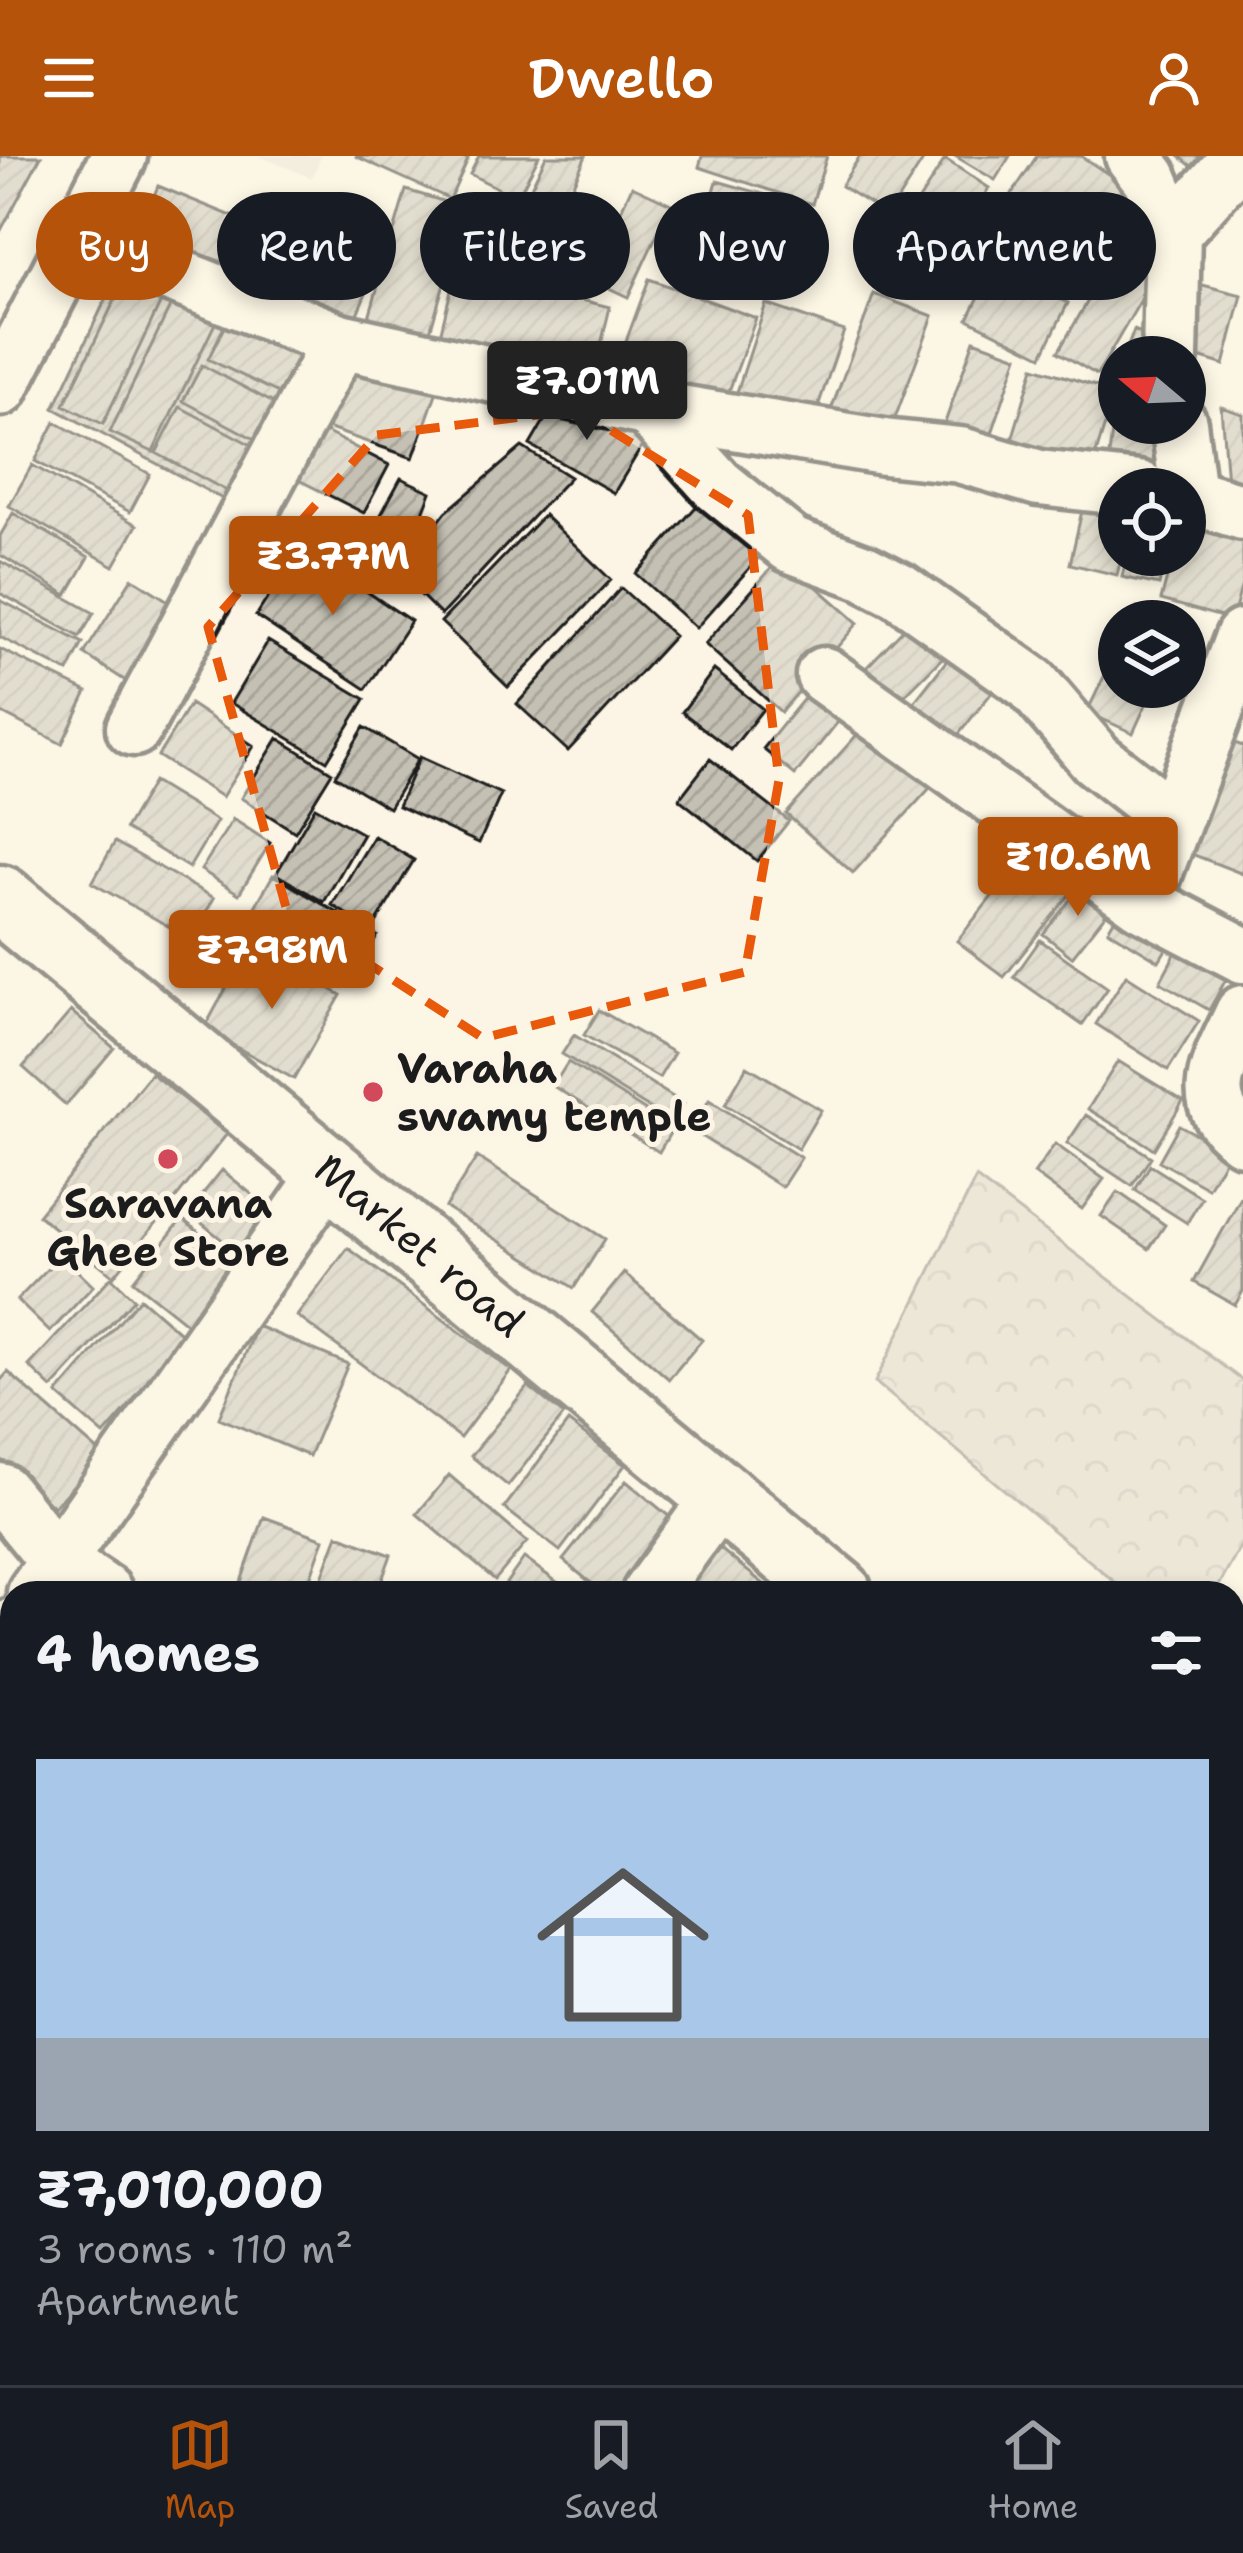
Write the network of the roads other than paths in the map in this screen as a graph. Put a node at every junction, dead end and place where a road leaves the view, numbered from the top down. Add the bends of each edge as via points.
1 (119, 156) edge
2 (1133, 156) edge
3 (1241, 156) edge
4 (100, 192) edge
5 (1173, 232) junction
6 (193, 283) edge
7 (45, 300) edge
8 (1171, 336) edge
9 (340, 341) junction
10 (0, 388) edge
11 (647, 407) junction
12 (1098, 484) edge
13 (1206, 502) edge
14 (1243, 512) edge
15 (1243, 637) edge
16 (824, 675) dead end
17 (134, 728) dead end
18 (1174, 820) junction
19 (0, 899) edge
20 (1143, 903) junction
21 (1243, 956) edge
22 (1243, 1013) edge
23 (1243, 1138) edge
24 (330, 1171) junction
25 (0, 1491) edge
26 (722, 1494) junction
27 (46, 1577) edge
28 (659, 1581) edge
29 (824, 1581) edge

1 - 4 street
2 - 5 street
3 - 5 street
5 - 8 street
6 - 9 street
7 - 10 street
9 - 11 street
9 - 17 street
11 - 12 street
11 - 18 street via 717,485 791,545 899,590 1032,684 1096,759
13 - 14 street
15 - 18 street
16 - 20 street
18 - 20 street
19 - 24 street, Market road
20 - 21 street
22 - 23 street via 1216,1072 1213,1100
24 - 26 street, Market road
24 - 27 street
25 - 27 street
26 - 28 street
26 - 29 street, Market road

